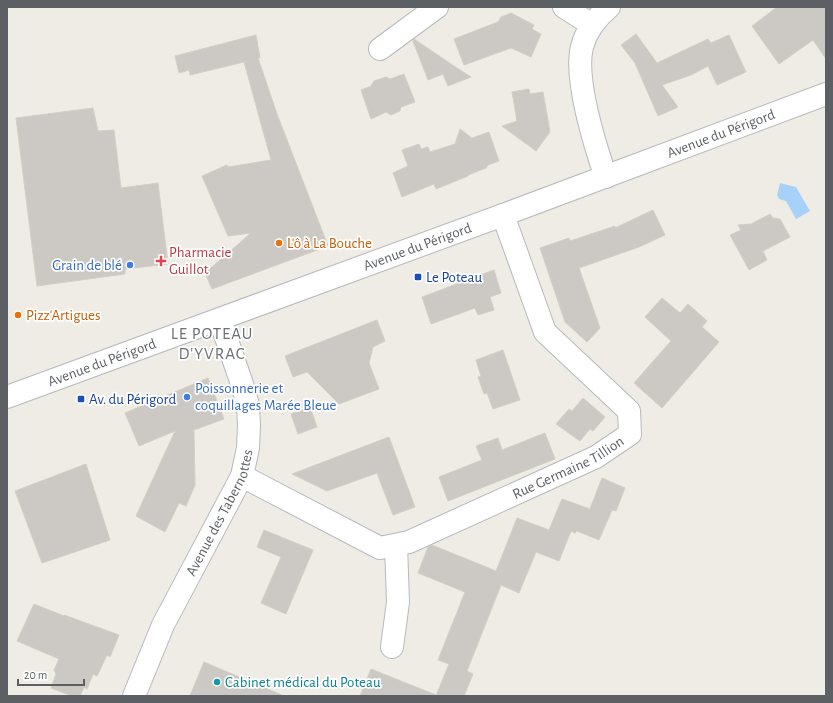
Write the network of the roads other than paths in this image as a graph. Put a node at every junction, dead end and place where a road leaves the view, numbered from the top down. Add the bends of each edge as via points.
1 (437, 7) edge
2 (564, 7) edge
3 (609, 7) edge
4 (592, 25) junction
5 (380, 49) dead end
6 (826, 94) edge
7 (606, 177) junction
8 (504, 215) junction
9 (220, 320) junction
10 (8, 393) edge
11 (242, 476) junction
12 (396, 545) junction
13 (392, 647) dead end
14 (134, 696) edge

1 - 5 street
2 - 4 street
3 - 4 street
4 - 7 street via 581,48 580,73 597,151
6 - 7 street, Avenue du Périgord
7 - 8 street, Avenue du Périgord
8 - 9 street, Avenue du Périgord
8 - 12 street, Rue Germaine Tillion via 545,332 629,411 630,434 596,456 409,542
9 - 10 street, Avenue du Périgord
9 - 11 street, Avenue des Tabernottes via 248,405 248,448
11 - 12 street, Rue Germaine Tillion via 380,548
11 - 14 street, Avenue des Tabernottes via 163,625
12 - 13 street via 398,602

